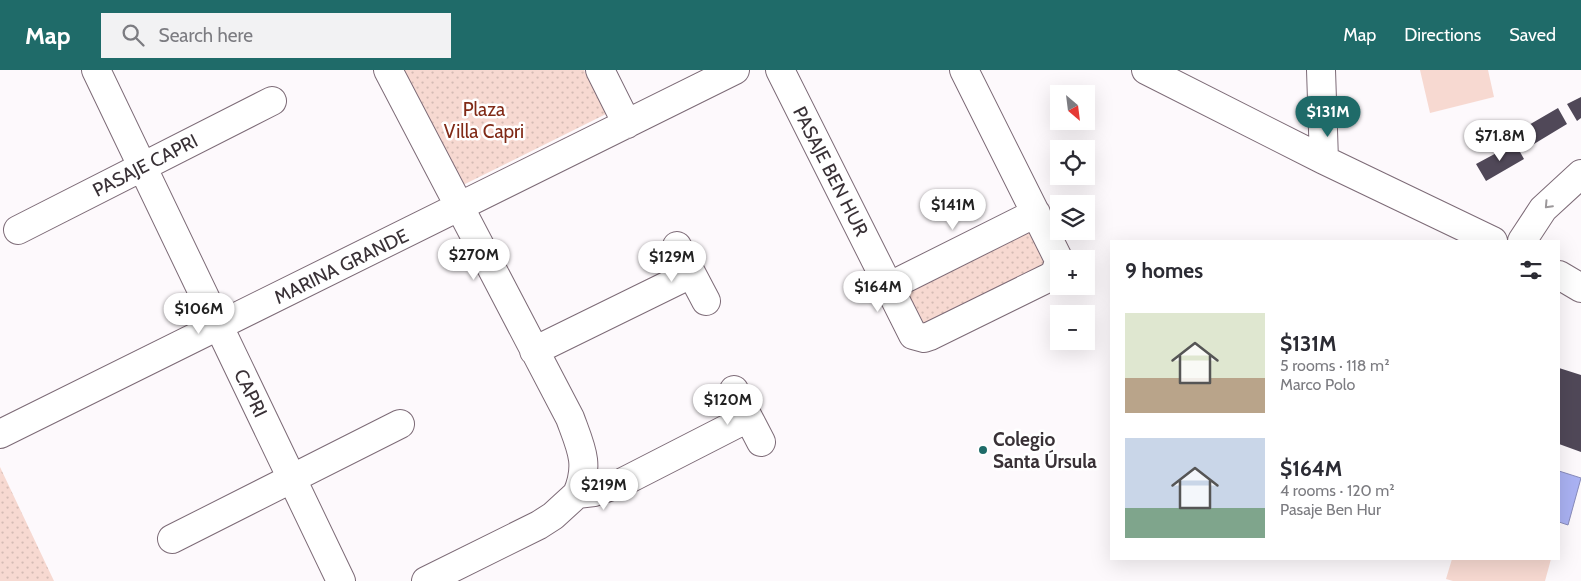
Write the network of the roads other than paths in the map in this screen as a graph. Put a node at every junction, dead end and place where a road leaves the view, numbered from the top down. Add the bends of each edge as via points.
1 (96, 70) edge
2 (388, 70) edge
3 (600, 70) edge
4 (735, 70) edge
5 (780, 70) edge
6 (964, 70) edge
7 (1146, 70) edge
8 (1321, 70) edge
9 (272, 101) dead end
10 (627, 124) junction
11 (1324, 160) junction
12 (142, 167) junction
13 (1581, 174) edge
14 (460, 208) junction
15 (1036, 213) junction
16 (18, 230) dead end
17 (1491, 240) edge
18 (1523, 240) edge
19 (677, 246) dead end
20 (1054, 250) edge
21 (691, 274) junction
22 (1560, 276) edge
23 (1050, 277) edge
24 (888, 287) junction
25 (1581, 288) edge
26 (706, 301) dead end
27 (219, 326) junction
28 (534, 351) junction
29 (734, 390) dead end
30 (400, 424) dead end
31 (0, 434) edge
32 (292, 479) junction
33 (577, 494) junction
34 (172, 539) dead end
35 (341, 581) edge
36 (426, 581) edge

1 - 12 street, CAPRI
2 - 14 street
3 - 10 street
4 - 10 street, MARINA GRANDE
5 - 24 street, PASAJE BEN HUR
6 - 15 street, PASAJE BEN HUR
7 - 11 street
8 - 11 street
9 - 12 street, PASAJE CAPRI
10 - 14 street, MARINA GRANDE
11 - 17 street
12 - 16 street, PASAJE CAPRI
12 - 27 street, CAPRI
13 -> 18 street via 1543,209
14 - 27 street, MARINA GRANDE
14 - 28 street
15 - 20 street, PASAJE BEN HUR
15 - 24 street
19 - 21 street
21 - 26 street
21 - 28 street
22 - 25 street
23 - 24 street, PASAJE BEN HUR via 924,338 913,335
27 - 31 street, MARINA GRANDE
27 - 32 street, CAPRI
28 - 33 street via 570,418 581,449 584,477
29 - 33 street via 755,430 621,483
30 - 32 street
32 - 34 street
32 - 35 street, CAPRI
33 - 36 street via 540,525

